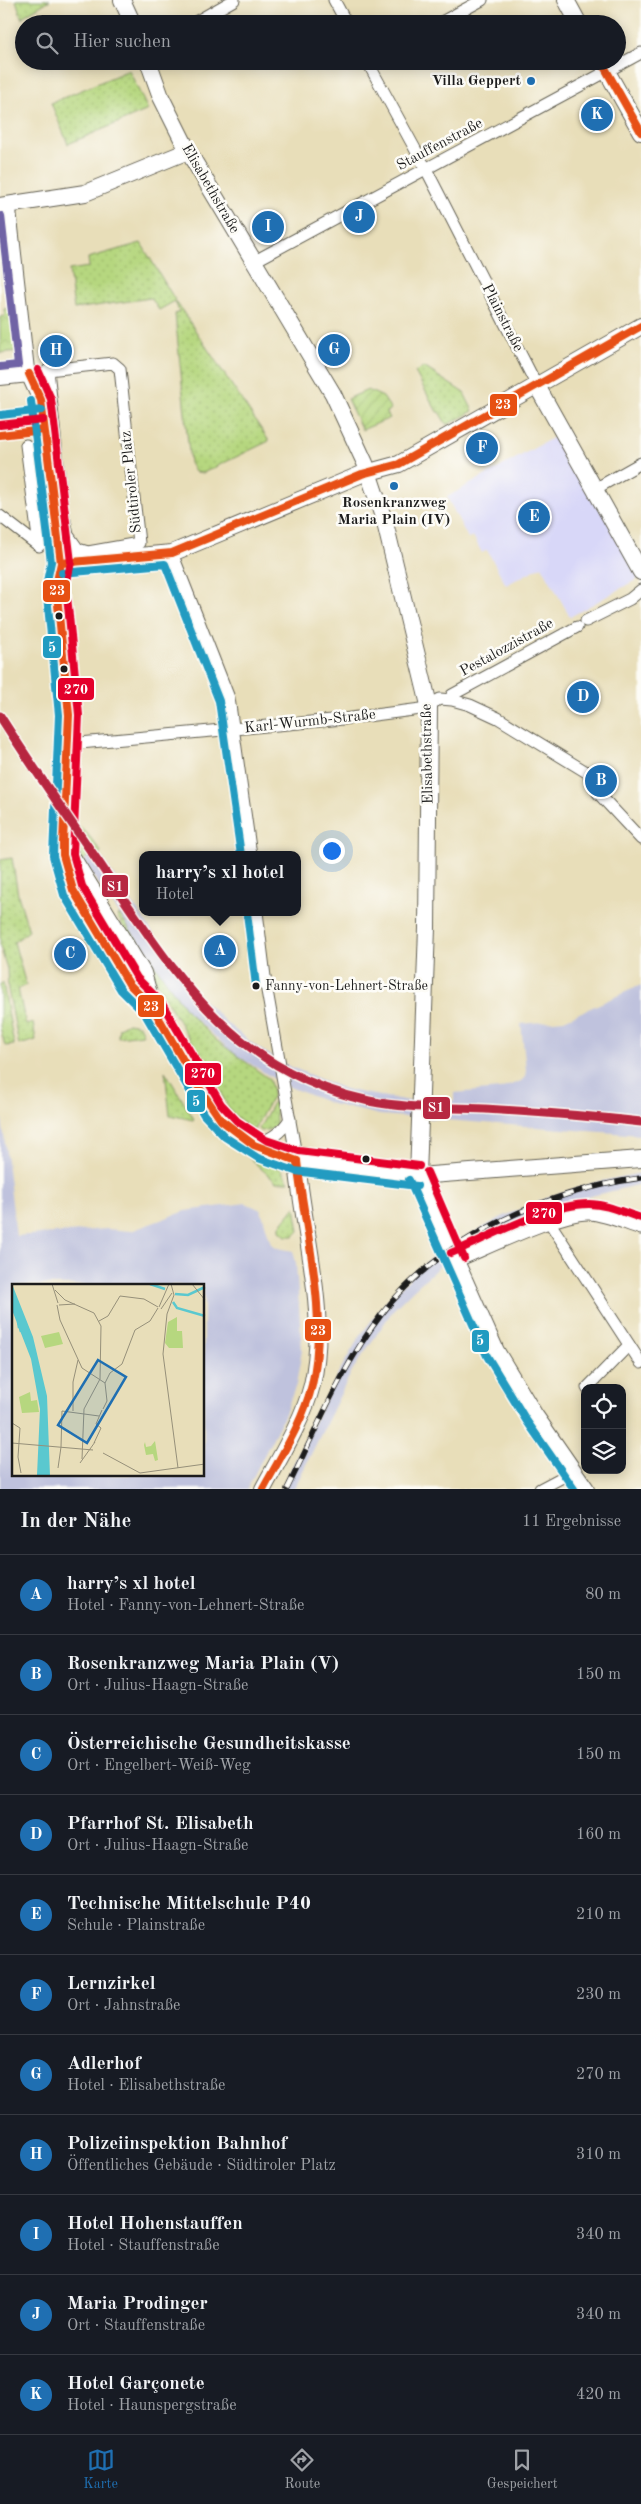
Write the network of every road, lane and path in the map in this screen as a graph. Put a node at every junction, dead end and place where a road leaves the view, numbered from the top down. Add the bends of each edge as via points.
1 (122, 0) edge
2 (234, 0) edge
3 (334, 0) edge
4 (482, 0) edge
5 (566, 0) edge
6 (129, 15) edge
7 (208, 15) edge
8 (342, 15) edge
9 (454, 15) edge
10 (574, 15) edge
11 (641, 53) edge
12 (626, 59) edge
13 (151, 70) edge
14 (372, 70) edge
15 (599, 70) edge
16 (606, 70) edge
17 (641, 132) edge
18 (188, 151) junction
19 (426, 169) junction
20 (5, 205) edge
21 (253, 262) junction
22 (641, 326) edge
23 (48, 370) joint
24 (29, 374) junction
25 (0, 377) edge
26 (537, 386) junction
27 (26, 445) dead end
28 (641, 463) edge
29 (368, 474) junction
30 (595, 489) junction
31 (0, 516) edge
32 (172, 553) junction
33 (61, 563) junction
34 (641, 572) edge
35 (641, 590) edge
36 (452, 695) dead end
37 (429, 705) junction
38 (235, 730) junction
39 (69, 744) junction
40 (641, 840) edge
41 (250, 851) edge
42 (257, 916) edge
43 (290, 1119) junction
44 (254, 1145) junction
45 (641, 1159) edge
46 (297, 1161) junction
47 (418, 1176) junction
48 (550, 1223) junction
49 (641, 1229) edge
50 (455, 1262) junction
51 (629, 1344) junction
52 (641, 1363) edge
53 (591, 1384) edge
54 (574, 1471) junction
55 (263, 1489) edge
56 (540, 1489) edge
57 (586, 1489) edge

1 - 6 street
2 - 7 street
3 - 8 street
4 - 9 street
5 - 10 street
11 - 12 street, Stauffenstraße
13 - 18 street, Elisabethstraße via 160,97
14 - 19 street, Plainstraße
15 - 19 street, Stauffenstraße
16 - 17 street
18 - 20 street via 85,193
18 - 21 street, Elisabethstraße
19 - 21 street, Stauffenstraße
19 - 26 street, Plainstraße
20 - 24 street
21 - 29 street, Elisabethstraße via 333,394
22 - 26 street
23 - 23 street, Südtiroler Platz via 113,363 120,369 139,543 88,552 78,549 68,535
24 - 25 street
24 - 33 street via 41,400
26 - 29 street via 399,464
26 - 30 street, Plainstraße
27 - 31 street via 40,546
28 - 30 street
29 - 32 street
29 - 37 street, Elisabethstraße via 395,562
30 - 34 street, Plainstraße
32 - 33 street
32 - 38 street via 229,698
33 - 39 street via 56,584 69,708
35 - 36 street, Pestalozzistraße via 630,599
37 - 38 street, Karl-Wurmb-Straße via 392,713
37 - 40 street, Karl-Wurmb-Straße via 440,699 470,705 588,773 598,793
37 - 47 street, Elisabethstraße via 427,918
38 - 39 street, Karl-Wurmb-Straße
38 - 41 street
39 - 44 street via 62,842 143,973 153,1008 213,1110 231,1129
42 - 43 street via 266,985
43 - 44 street via 277,1136
43 - 46 street
44 - 46 street
45 - 47 street
46 - 47 street
46 - 55 street via 317,1344 312,1385
47 - 50 street, Elisabethstraße
48 - 49 street via 588,1214
48 - 50 street
48 - 51 street
50 - 54 street, Elisabethstraße via 496,1351
51 - 52 street
51 - 53 street
54 - 56 street
54 - 57 street, Elisabethstraße

